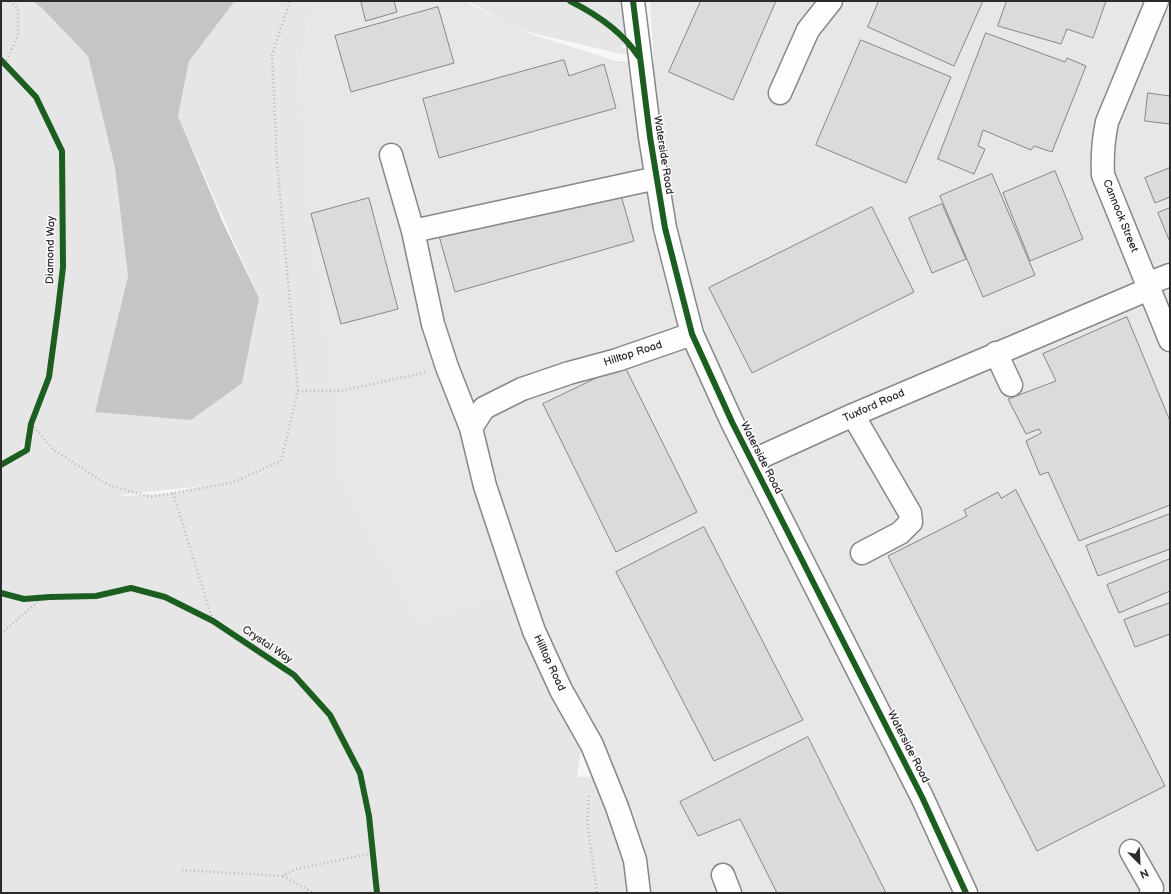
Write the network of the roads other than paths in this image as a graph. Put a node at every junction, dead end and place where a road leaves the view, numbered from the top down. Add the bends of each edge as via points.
1 (633, 1) edge
2 (831, 1) edge
3 (1157, 1) edge
4 (780, 93) dead end
5 (391, 155) dead end
6 (657, 178) junction
7 (413, 231) junction
8 (1170, 275) edge
9 (1148, 287) junction
10 (692, 334) junction
11 (1170, 340) edge
12 (996, 353) junction
13 (1011, 385) dead end
14 (853, 415) junction
15 (471, 428) junction
16 (752, 461) junction
17 (862, 553) dead end
18 (1131, 851) dead end
19 (639, 893) edge
20 (966, 893) edge
21 (1151, 893) edge

1 - 6 street, Waterside Road
2 - 4 street via 808,30
3 - 9 street, Cannock Street via 1107,122 1102,142 1103,175
5 - 7 street, Hilltop Road
6 - 7 street
6 - 10 street, Waterside Road via 665,228
7 - 15 street, Hilltop Road via 433,324
8 - 9 street, Tuxford Road
9 - 11 street, Cannock Street
9 - 12 street, Tuxford Road
10 - 15 street, Hilltop Road via 522,389 484,408
10 - 16 street, Waterside Road
12 - 13 street
12 - 14 street, Tuxford Road
14 - 16 street, Tuxford Road
14 - 17 street via 910,513 911,522 900,533
15 - 19 street, Hilltop Road via 485,486 532,624 561,690 592,745 617,807 635,860
16 - 20 street, Waterside Road via 922,797
18 - 21 street via 1152,888

